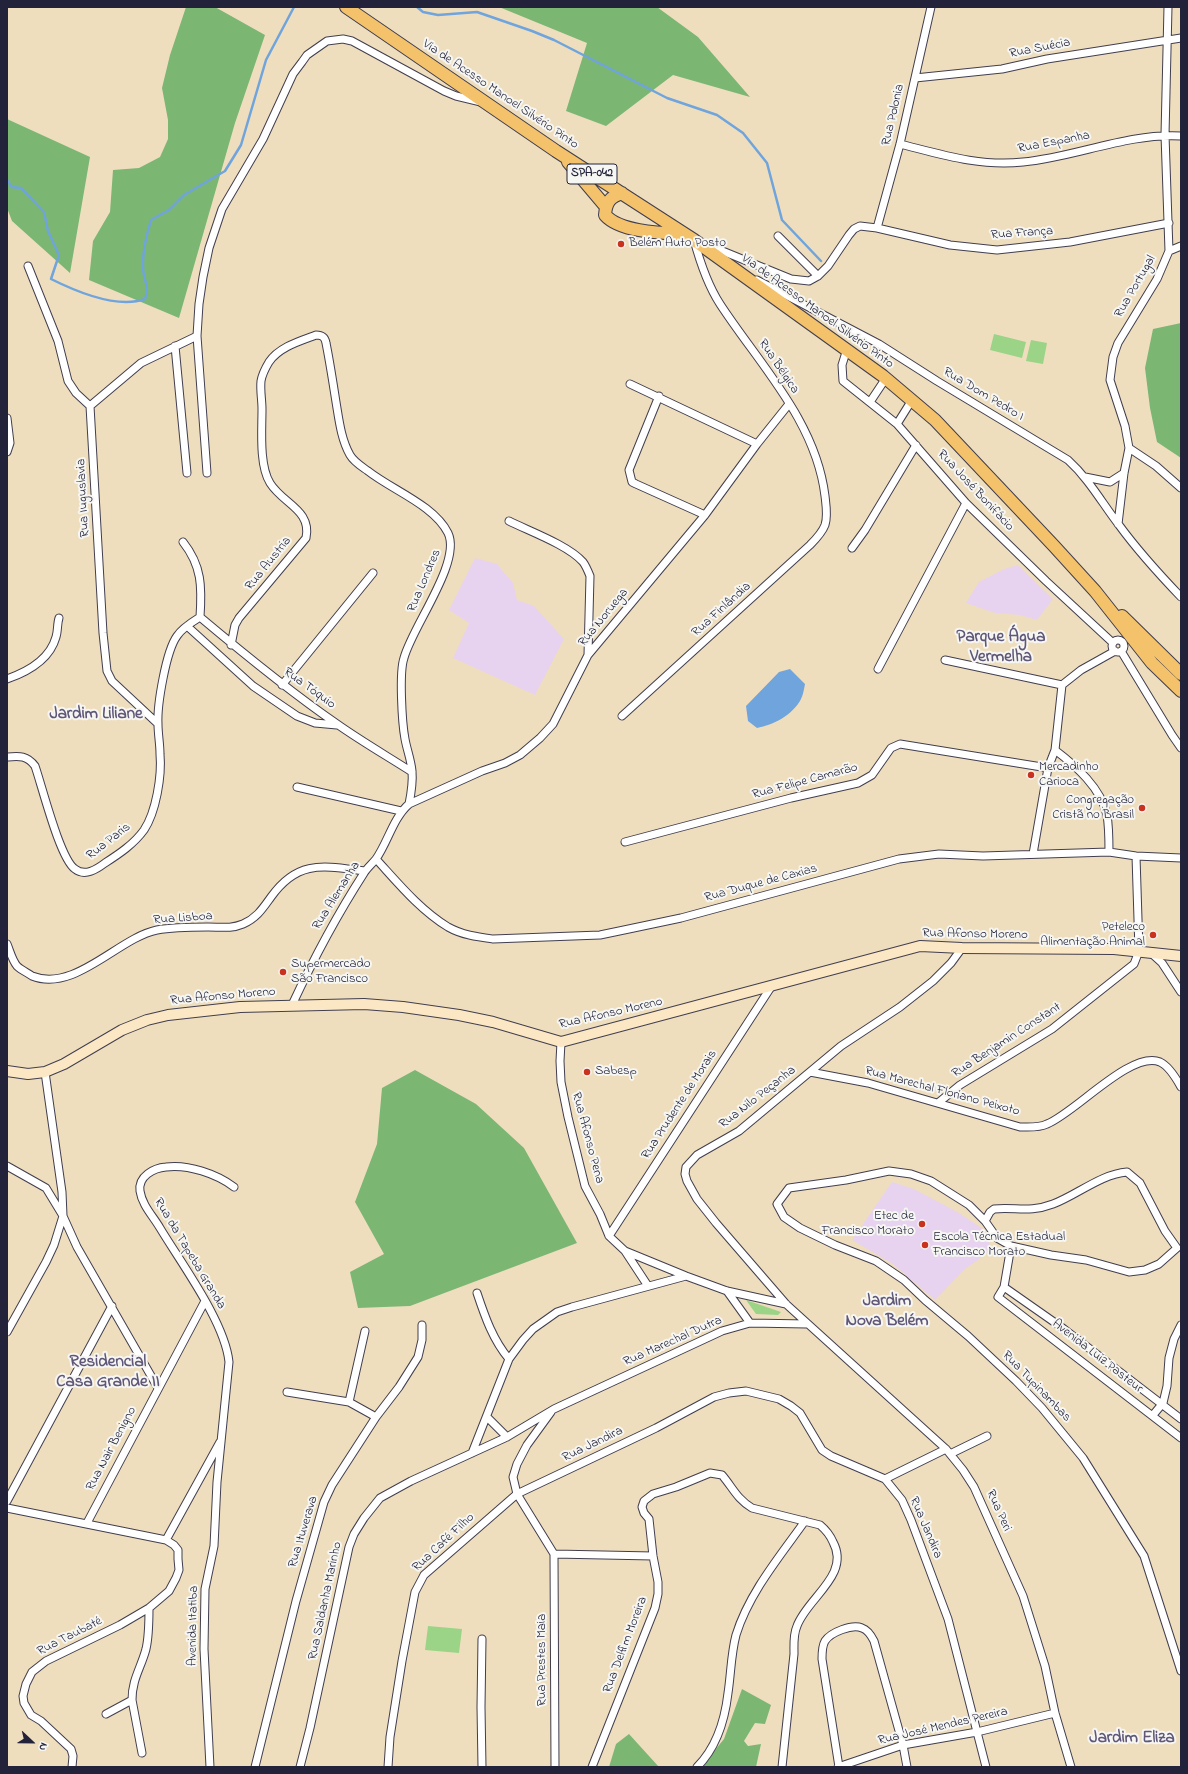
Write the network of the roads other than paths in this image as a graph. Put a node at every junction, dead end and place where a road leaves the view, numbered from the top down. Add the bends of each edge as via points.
1 (346, 7) edge
2 (931, 7) edge
3 (1168, 7) edge
4 (1181, 38) edge
5 (1169, 40) junction
6 (915, 78) junction
7 (486, 103) junction
8 (1165, 135) junction
9 (1181, 136) edge
10 (900, 144) junction
11 (563, 155) junction
12 (622, 193) junction
13 (606, 207) junction
14 (1169, 223) junction
15 (877, 228) junction
16 (778, 236) dead end
17 (690, 237) junction
18 (1181, 246) edge
19 (1169, 251) junction
20 (28, 266) dead end
21 (729, 266) junction
22 (818, 276) junction
23 (197, 336) junction
24 (175, 346) junction
25 (847, 349) junction
26 (886, 378) junction
27 (630, 384) dead end
28 (659, 396) junction
29 (912, 400) junction
30 (870, 402) junction
31 (789, 404) junction
32 (90, 406) junction
33 (7, 418) edge
34 (897, 424) junction
35 (756, 444) junction
36 (916, 445) junction
37 (1129, 448) junction
38 (7, 452) edge
39 (187, 473) dead end
40 (206, 473) dead end
41 (1124, 473) junction
42 (1085, 477) junction
43 (270, 484) joint
44 (1181, 488) edge
45 (966, 503) junction
46 (827, 514) joint
47 (705, 515) junction
48 (509, 521) dead end
49 (1118, 524) junction
50 (183, 542) dead end
51 (852, 548) dead end
52 (374, 573) dead end
53 (1095, 591) junction
54 (1181, 597) edge
55 (200, 617) junction
56 (59, 618) dead end
57 (187, 626) junction
58 (1130, 640) junction
59 (231, 645) junction
60 (1120, 650) junction
61 (588, 655) junction
62 (945, 660) dead end
63 (878, 669) dead end
64 (1181, 674) edge
65 (7, 679) edge
66 (282, 685) junction
67 (1062, 685) junction
68 (1181, 691) edge
69 (622, 716) dead end
70 (157, 723) junction
71 (338, 725) junction
72 (1181, 748) edge
73 (1055, 750) junction
74 (7, 757) edge
75 (1048, 768) junction
76 (412, 772) junction
77 (297, 787) dead end
78 (409, 804) junction
79 (401, 811) junction
80 (625, 842) dead end
81 (1109, 852) junction
82 (1033, 854) junction
83 (1136, 856) junction
84 (1181, 858) edge
85 (376, 859) junction
86 (365, 872) junction
87 (7, 944) edge
88 (962, 948) junction
89 (1144, 952) junction
90 (1181, 956) edge
91 (771, 987) junction
92 (1181, 992) edge
93 (292, 1005) junction
94 (561, 1042) junction
95 (7, 1071) edge
96 (45, 1072) junction
97 (810, 1072) junction
98 (1181, 1087) edge
99 (938, 1103) junction
100 (7, 1166) edge
101 (234, 1188) dead end
102 (63, 1216) junction
103 (985, 1221) junction
104 (609, 1236) junction
105 (1011, 1246) junction
106 (1179, 1248) edge
107 (626, 1251) junction
108 (686, 1276) junction
109 (648, 1286) junction
110 (1004, 1287) junction
111 (727, 1291) junction
112 (477, 1293) dead end
113 (205, 1301) junction
114 (786, 1304) junction
115 (112, 1306) junction
116 (750, 1323) junction
117 (807, 1324) junction
118 (422, 1325) dead end
119 (1181, 1325) edge
120 (365, 1331) dead end
121 (7, 1332) edge
122 (509, 1359) junction
123 (158, 1388) junction
124 (287, 1392) dead end
125 (349, 1402) junction
126 (1163, 1403) junction
127 (554, 1409) junction
128 (1153, 1415) junction
129 (376, 1417) junction
130 (487, 1417) junction
131 (1181, 1419) edge
132 (988, 1436) dead end
133 (507, 1437) junction
134 (1181, 1438) edge
135 (222, 1439) junction
136 (948, 1451) junction
137 (472, 1453) junction
138 (885, 1479) junction
139 (518, 1494) junction
140 (7, 1501) edge
141 (7, 1508) edge
142 (804, 1521) junction
143 (87, 1523) junction
144 (166, 1540) junction
145 (554, 1554) junction
146 (652, 1556) junction
147 (149, 1608) junction
148 (482, 1639) dead end
149 (1181, 1671) edge
150 (132, 1700) junction
151 (1055, 1713) junction
152 (106, 1714) dead end
153 (977, 1732) junction
154 (903, 1746) junction
155 (142, 1753) dead end
156 (72, 1767) edge
157 (210, 1767) edge
158 (255, 1767) edge
159 (300, 1767) edge
160 (388, 1767) edge
161 (482, 1767) edge
162 (555, 1767) edge
163 (592, 1767) edge
164 (697, 1767) edge
165 (782, 1767) edge
166 (838, 1767) edge
167 (907, 1767) edge
168 (986, 1767) edge
169 (1071, 1767) edge

1 - 7 main road, Via de Acesso Manoel Silvério Pinto
2 - 6 street, Rua Polonia
3 - 5 street, Rua Portugal
4 - 5 street, Rua Suécia
5 - 6 street, Rua Suécia via 1047,59 1002,69
5 - 8 street, Rua Portugal
6 - 10 street, Rua Polonia
7 - 11 main road, Via de Acesso Manoel Silvério Pinto
7 - 23 street via 470,101 444,91 352,41 335,38 320,45 307,56 293,74 263,139 222,209 209,248 203,277
8 - 9 street, Rua Espanha
8 - 10 street, Rua Espanha via 1142,137 1021,163 973,161
8 - 14 street, Rua Portugal
10 - 15 street, Rua Polonia
11 - 12 main road, Via de Acesso Manoel Silvério Pinto / SPA-042
11 - 13 main road
12 - 13 main road via 613,196
12 - 17 main road, Via de Acesso Manoel Silvério Pinto
13 - 17 main road via 605,215 616,224
14 - 15 street, Rua França via 1070,242 997,250 950,245
14 - 19 street, Rua Portugal
15 - 22 street via 860,226 854,229
16 - 22 street
17 - 21 main road, Via de Acesso Manoel Silvério Pinto
17 - 22 street via 791,279 809,281
17 - 31 street, Rua Bélgica via 703,272 719,303
18 - 19 street
19 - 37 street, Rua Portugal via 1157,279 1118,343 1113,357 1110,380 1125,426
20 - 32 street via 58,341 68,381
21 - 25 main road, Via de Acesso Manoel Silvério Pinto
21 - 42 street, Rua Dom Pedro I via 880,344 1068,460
23 - 24 street
23 - 40 street
24 - 32 street via 141,364
24 - 39 street
25 - 26 main road, Via de Acesso Manoel Silvério Pinto
25 - 30 street, Rua José Bonifácio via 842,365 843,381
26 - 29 main road, Via de Acesso Manoel Silvério Pinto
26 - 30 street
27 - 28 street
28 - 35 street
28 - 47 street via 629,470 630,476 636,484
29 - 34 street
29 - 53 main road, Via de Acesso Manoel Silvério Pinto via 935,420
30 - 34 street, Rua José Bonifácio
31 - 35 street, Rua Noruega
31 - 46 street, Rua Bélgica via 814,449
32 - 70 street, Rua Iuguslavia via 107,671 112,681
33 - 38 street via 10,443
34 - 36 street, Rua José Bonifácio
35 - 47 street, Rua Noruega
36 - 45 street, Rua José Bonifácio
36 - 51 street
37 - 41 street, Rua Portugal
37 - 44 street via 1156,466
41 - 42 street via 1110,482
41 - 49 street, Rua Portugal
42 - 49 street, Rua Dom Pedro I
43 - 59 street, Rua Austria via 301,513 305,520 306,538 239,618
43 - 76 street, Rua Londres via 264,466 262,447 261,381 264,371 273,357 288,346 316,335 324,337 341,431 350,455 356,463 382,482 436,516 444,525 451,540 447,565 403,660 401,673 405,737
45 - 58 street, Rua José Bonifácio via 1046,581
45 - 63 street
46 - 69 street, Rua Finlândia via 825,525 810,545
47 - 61 street, Rua Noruega
48 - 61 street via 570,551 586,566 590,576
49 - 54 street, Rua Dom Pedro I via 1156,572
50 - 55 street via 199,574
52 - 66 street
53 - 58 main road, Via de Acesso Manoel Silvério Pinto
53 - 58 main road, Via de Acesso Manoel Silvério Pinto
55 - 57 street
55 - 59 street, Rua Tóquio
56 - 65 street via 56,636 45,658
57 - 70 street via 178,635 169,653
57 - 71 street via 253,686 297,716 315,723
58 - 60 street
58 - 60 street, Rua José Bonifácio
58 - 60 street via 1112,648
58 - 64 main road, Via de Acesso Manoel Silvério Pinto
58 - 68 main road, Via de Acesso Manoel Silvério Pinto
59 - 66 street, Rua Tóquio
60 - 67 street via 1081,670
60 - 72 street
61 - 78 street, Rua Noruega via 553,724 520,755
62 - 67 street
66 - 71 street, Rua Tóquio
67 - 73 street
70 - 74 street, Rua Paris via 160,770 158,789 145,829 120,853 89,872 74,869 67,861 35,766 30,759 22,756
71 - 76 street, Rua Tóquio
73 - 75 street
73 - 81 street via 1071,762 1096,792 1107,814
75 - 80 street, Rua Felipe Camarão via 900,744 891,748 872,775 858,783
75 - 82 street
76 - 78 street, Rua Londres
77 - 79 street
78 - 79 street, Rua Alemanha
79 - 85 street, Rua Alemanha
81 - 82 street, Rua Duque de Caxias
81 - 83 street, Rua Duque de Caxias
82 - 85 street, Rua Duque de Caxias via 915,856 681,918 612,933 494,939 477,937 448,927 408,894
83 - 84 street, Rua Duque de Caxias
83 - 89 street
85 - 86 street, Rua Alemanha
86 - 87 street, Rua Lisboa via 320,866 307,868 280,886 254,918 242,925 230,928 156,930 61,978 36,977 28,974 17,966
86 - 93 street, Rua Alemanha via 318,950
88 - 89 main road, Rua Afonso Moreno via 1114,949
88 - 91 main road, Rua Afonso Moreno via 920,946 842,965
88 - 97 street, Rua Nilo Peçanha via 933,981
89 - 90 main road, Rua Afonso Moreno
89 - 92 street via 1162,963
89 - 99 street, Rua Benjamin Constant via 1134,964 1052,1029 960,1085
91 - 94 main road, Rua Afonso Moreno
91 - 104 street, Rua Prudente de Morais
93 - 94 main road, Rua Afonso Moreno via 364,1004 403,1007 493,1022
93 - 96 main road, Rua Afonso Moreno via 233,1008 168,1015 147,1020 122,1030 64,1064
94 - 104 street, Rua Afonso Pena via 561,1082 585,1186
95 - 96 main road, Rua Afonso Moreno via 28,1074
96 - 102 street via 62,1184
97 - 99 street, Rua Marechal Floriano Peixoto via 868,1083
97 - 114 street, Rua Nilo Peçanha via 739,1131 697,1155 686,1167 687,1181 697,1199
98 - 99 street, Rua Marechal Floriano Peixoto via 1174,1075 1160,1062 1150,1060 1138,1063 1124,1070 1059,1118 1038,1127 1020,1127
100 - 102 street via 46,1188
101 - 113 street, Rua da Tapeba Granda via 204,1173 175,1166 151,1171 142,1180 140,1190 147,1209
102 - 115 street via 77,1248
102 - 121 street via 46,1262
103 - 105 street via 997,1238
103 - 106 street via 994,1209 1042,1208 1115,1173 1127,1172 1140,1183 1165,1231
103 - 149 street, Rua Tupinambas via 968,1204 931,1181 911,1174 889,1171 789,1188 777,1204 784,1217 800,1228 876,1261 904,1280 968,1336 1042,1408 1083,1458 1144,1556
104 - 107 street
105 - 106 street via 1086,1260 1130,1272 1145,1270 1159,1264
105 - 110 street
107 - 108 street
107 - 109 street
108 - 109 street
108 - 111 street
109 - 122 street via 556,1312 522,1340
110 - 126 street, Avenida Luiz Pasteur
110 - 128 street, Avenida Luiz Pasteur via 998,1297
111 - 114 street
111 - 116 street
112 - 122 street via 488,1324
113 - 123 street, Rua Nair Benigno
113 - 135 street, Rua da Tapeba Granda via 229,1354
114 - 117 street, Rua Nilo Peçanha
115 - 123 street
115 - 140 street
116 - 117 street, Rua Marechal Dutra
116 - 127 street, Rua Marechal Dutra via 722,1331
117 - 136 street, Rua Peri
118 - 129 street, Rua Ituverava via 418,1356
119 - 126 street via 1169,1358
120 - 125 street
122 - 130 street
123 - 143 street, Rua Nair Benigno
124 - 125 street
125 - 129 street
126 - 128 street
126 - 131 street, Avenida Luiz Pasteur
127 - 133 street, Rua Saldanha Marinho
127 - 139 street via 527,1445 517,1464 513,1477
128 - 134 street, Avenida Luiz Pasteur
129 - 158 street, Rua Ituverava via 332,1485 320,1514 279,1664
130 - 133 street
130 - 137 street
132 - 136 street
133 - 137 street, Rua Saldanha Marinho
135 - 144 street
135 - 157 street, Avenida Itatiba via 214,1546 205,1589 204,1649
136 - 138 street
136 - 151 street, Rua Peri via 974,1487 1024,1596
137 - 159 street, Rua Saldanha Marinho via 380,1498 354,1534 349,1546
138 - 139 street, Rua Jandira via 830,1456 822,1450 800,1413 791,1406 779,1399 746,1391 714,1397 656,1428
138 - 153 street, Rua Jandira via 902,1500 942,1604
139 - 145 street
139 - 160 street, Rua Café Filho via 424,1575 419,1583 402,1661
141 - 143 street
142 - 146 street, Rua Delfim Moreira via 752,1508 735,1494 722,1475 710,1473 653,1494 644,1501 642,1507 649,1519
142 - 164 street via 756,1591 740,1627 731,1659 728,1693 720,1730 704,1760
142 - 165 street via 820,1525 826,1530 836,1546 838,1561 828,1583 815,1597 797,1626
143 - 144 street
144 - 147 street, Rua Taubaté via 178,1550 179,1570 174,1585
145 - 146 street
145 - 162 street, Rua Prestes Maia
146 - 163 street, Rua Delfim Moreira via 658,1582 655,1608
147 - 150 street via 148,1642 135,1677
147 - 156 street, Rua Taubaté via 46,1661 32,1672 26,1684 23,1696 26,1709 72,1749
148 - 161 street
150 - 152 street
150 - 155 street
151 - 153 street, Rua José Mendes Pereira
151 - 169 street, Rua Peri
153 - 154 street, Rua José Mendes Pereira
153 - 168 street, Rua Jandira
154 - 166 street, Rua José Mendes Pereira
154 - 166 street via 871,1635 861,1628 853,1627 838,1631 825,1641 822,1652
154 - 167 street

